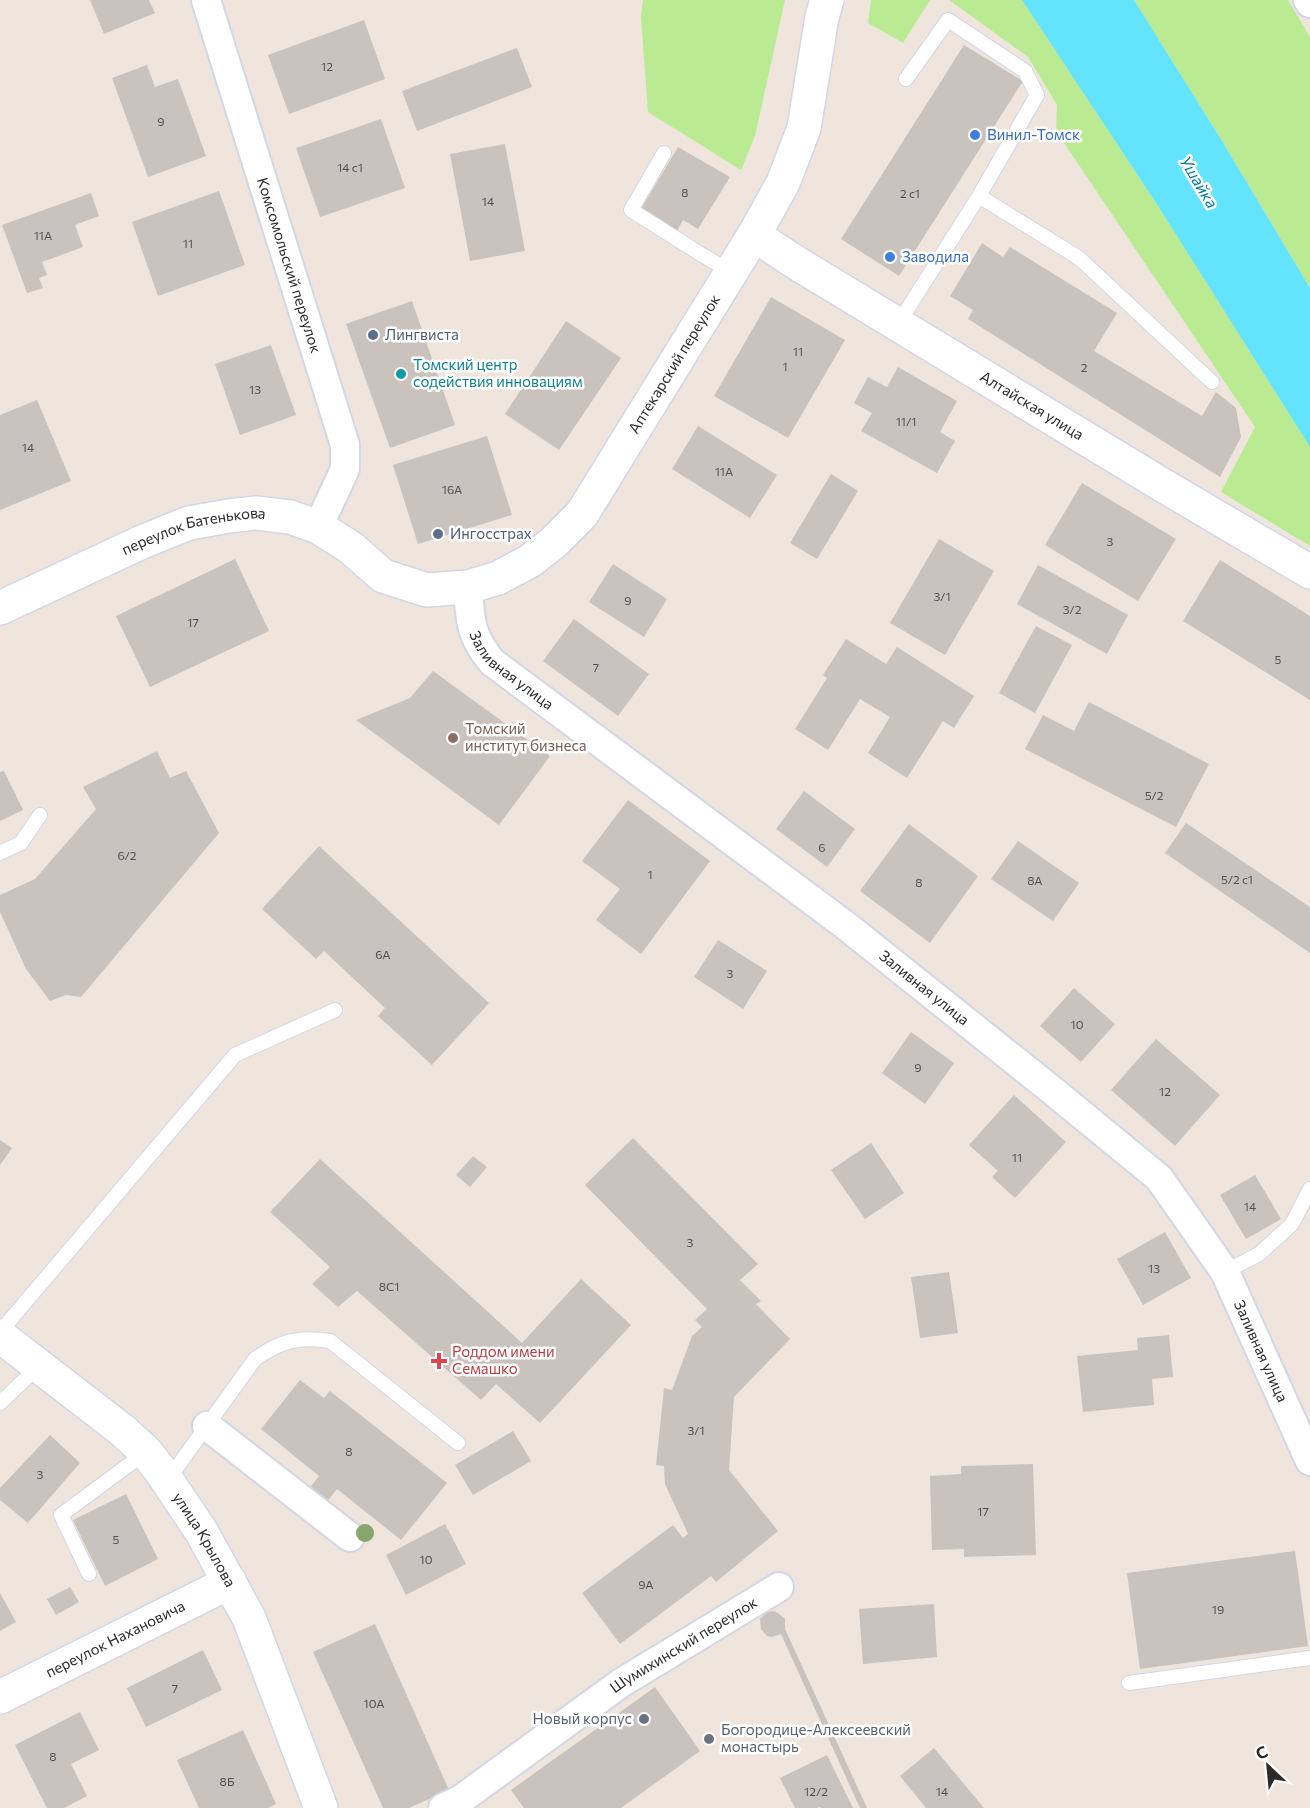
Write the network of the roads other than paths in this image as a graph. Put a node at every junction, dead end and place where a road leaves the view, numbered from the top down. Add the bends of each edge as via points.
1 (206, 0) edge
2 (827, 0) edge
3 (906, 79) dead end
4 (664, 153) dead end
5 (979, 196) junction
6 (754, 235) junction
7 (732, 272) junction
8 (898, 324) junction
9 (1212, 382) dead end
10 (318, 527) junction
11 (1310, 572) edge
12 (383, 576) joint
13 (468, 587) junction
14 (0, 608) edge
15 (40, 815) dead end
16 (0, 852) edge
17 (335, 1010) dead end
18 (1310, 1189) edge
19 (1225, 1272) junction
20 (0, 1334) edge
21 (39, 1366) junction
22 (0, 1403) edge
23 (207, 1426) junction
24 (458, 1443) dead end
25 (146, 1452) junction
26 (1310, 1461) edge
27 (167, 1481) junction
28 (350, 1537) dead end
29 (89, 1574) dead end
30 (230, 1582) junction
31 (779, 1587) dead end
32 (1310, 1658) edge
33 (1129, 1683) dead end
34 (0, 1697) edge
35 (321, 1808) edge
36 (443, 1808) edge

1 - 10 street, Комсомольский переулок via 345,445 345,469
2 - 6 main road, Аптекарский переулок via 804,128 783,183
3 - 5 lane via 948,20 1025,70 1037,95
4 - 7 lane via 631,210
5 - 8 lane
5 - 9 lane via 1079,258
6 - 7 main road, Аптекарский переулок
6 - 8 main road, Алтайская улица
7 - 13 main road, Аптекарский переулок via 582,514 530,561 498,578
8 - 11 main road, Алтайская улица
10 - 12 main road, переулок Батенькова via 350,547
10 - 14 main road, переулок Батенькова via 290,517 256,513 189,524
12 - 13 main road, Аптекарский переулок via 427,590
13 - 19 street, Заливная улица via 470,623 479,647 492,662 846,925 1159,1178
15 - 16 lane via 21,843
17 - 20 lane via 235,1055
18 - 19 lane via 1292,1224 1259,1254
19 - 26 street, Заливная улица
20 - 21 main road, улица Крылова
21 - 22 lane
21 - 25 main road, улица Крылова
23 - 24 lane via 255,1359 272,1347 314,1339 330,1341
23 - 27 lane
23 - 28 street
25 - 27 main road, улица Крылова
25 - 29 lane via 61,1515
27 - 30 main road, улица Крылова
30 - 34 main road, переулок Нахановича
30 - 35 main road, улица Крылова via 249,1618
31 - 36 street, Шумихинский переулок via 621,1683 460,1800
32 - 33 lane

